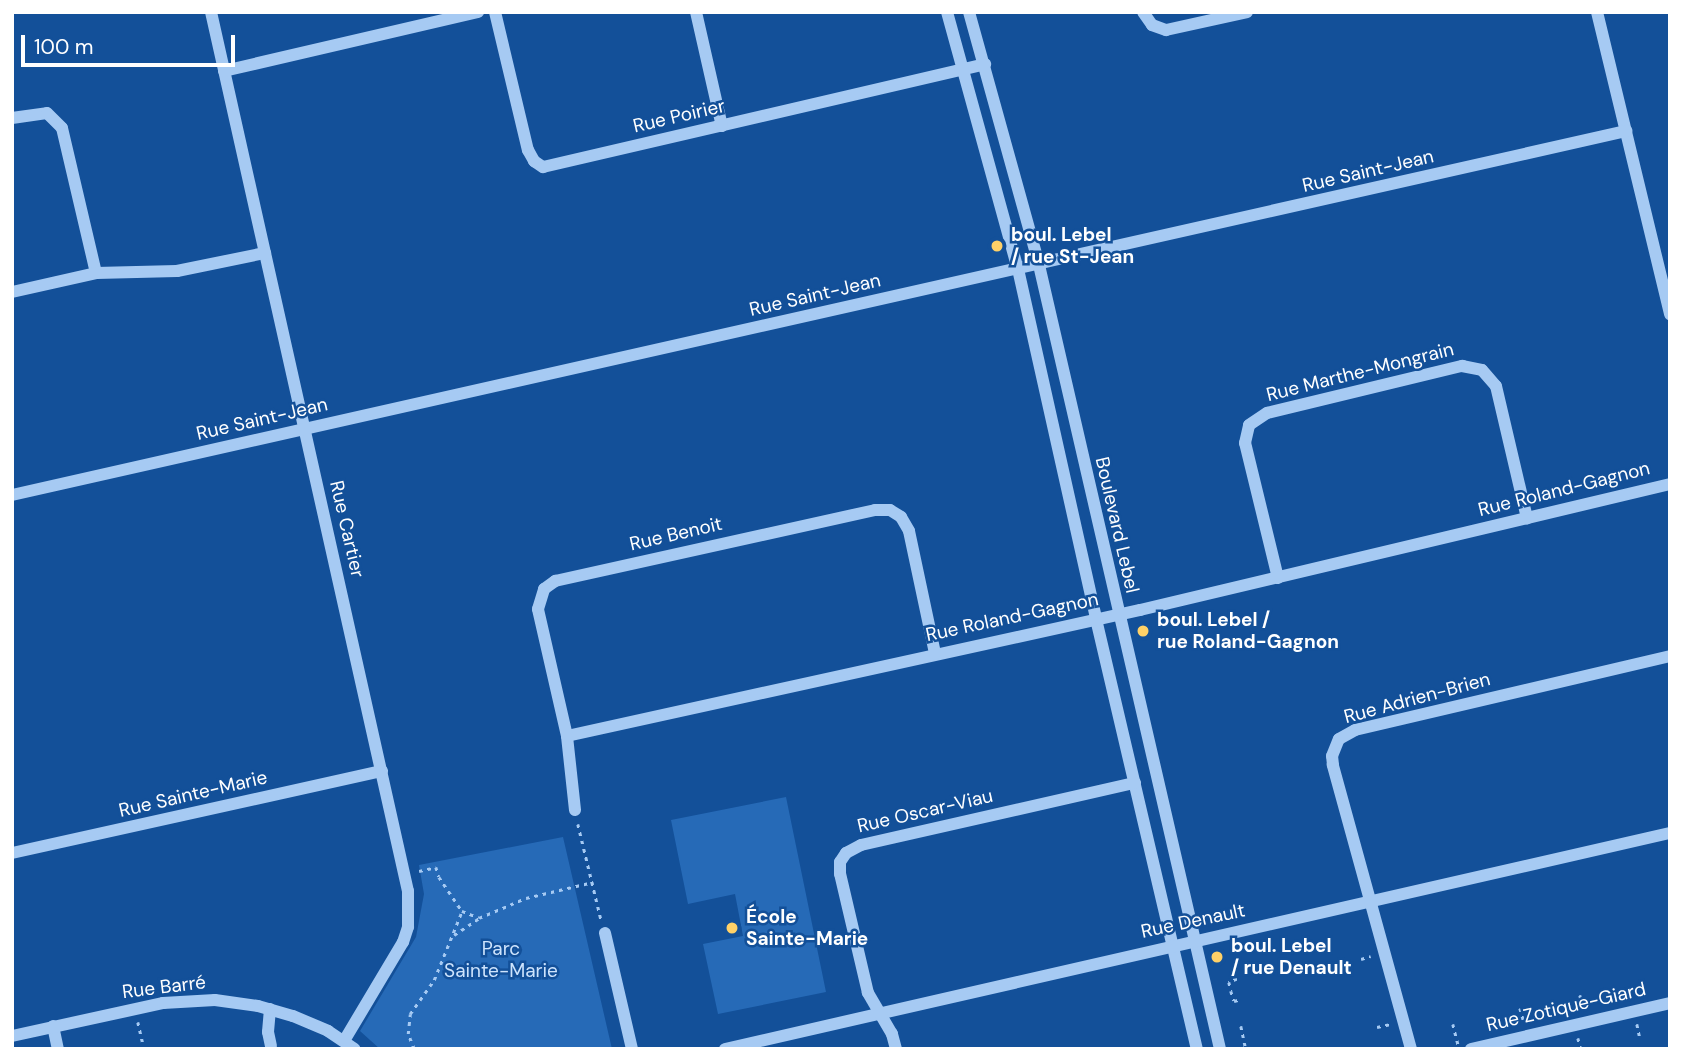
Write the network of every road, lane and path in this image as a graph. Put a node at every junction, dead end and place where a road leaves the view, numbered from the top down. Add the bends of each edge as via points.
1 (211, 12) edge
2 (478, 12) edge
3 (495, 12) edge
4 (696, 12) edge
5 (947, 12) edge
6 (969, 12) edge
7 (1143, 12) edge
8 (1247, 12) edge
9 (1597, 12) edge
10 (985, 64) junction
11 (964, 69) junction
12 (224, 71) junction
13 (12, 118) edge
14 (722, 126) junction
15 (1626, 131) junction
16 (265, 253) junction
17 (1039, 265) junction
18 (1018, 269) junction
19 (96, 273) junction
20 (12, 292) edge
21 (1670, 314) edge
22 (305, 430) junction
23 (1670, 484) edge
24 (12, 495) edge
25 (1527, 518) junction
26 (1278, 578) junction
27 (1117, 615) junction
28 (1096, 619) junction
29 (935, 653) junction
30 (1670, 656) edge
31 (566, 736) junction
32 (382, 771) junction
33 (1135, 783) junction
34 (575, 810) joint
35 (1670, 832) edge
36 (12, 853) edge
37 (419, 871) dead end
38 (593, 882) junction
39 (1370, 902) junction
40 (462, 911) junction
41 (479, 918) junction
42 (605, 933) joint
43 (452, 937) junction
44 (1194, 941) junction
45 (1174, 945) junction
46 (1237, 979) dead end
47 (1241, 999) dead end
48 (1670, 1003) edge
49 (270, 1009) junction
50 (880, 1012) junction
51 (138, 1022) dead end
52 (1453, 1024) dead end
53 (1241, 1026) dead end
54 (53, 1027) junction
55 (12, 1036) edge
56 (344, 1041) junction
57 (271, 1046) dead end
58 (1253, 1047) edge
59 (58, 1049) edge
60 (144, 1049) edge
61 (355, 1049) edge
62 (414, 1049) edge
63 (632, 1049) edge
64 (726, 1049) edge
65 (895, 1049) edge
66 (1198, 1049) edge
67 (1220, 1049) edge
68 (1246, 1049) edge
69 (1411, 1049) edge
70 (1460, 1049) edge
71 (1471, 1049) edge

1 - 12 street, Rue Cartier
2 - 12 street
3 - 14 street, Rue Poirier via 528,150 540,166
4 - 14 street
5 - 11 street, Boulevard Lebel
6 - 10 street, Boulevard Lebel
7 - 8 street via 1152,25 1166,30
9 - 15 street
10 - 11 street, Rue Poirier
10 - 17 street, Boulevard Lebel
11 - 14 street, Rue Poirier
11 - 18 street, Boulevard Lebel
12 - 16 street, Rue Cartier
13 - 19 street via 42,113 59,123
15 - 17 street, Rue Saint-Jean
15 - 21 street
16 - 19 street via 177,271
16 - 22 street, Rue Cartier
17 - 18 street, Rue Saint-Jean
17 - 27 street, Boulevard Lebel
18 - 22 street, Rue Saint-Jean
18 - 28 street, Boulevard Lebel
19 - 20 street
22 - 24 street, Rue Saint-Jean
22 - 32 street, Rue Cartier
23 - 25 street, Rue Roland-Gagnon
25 - 26 street, Rue Roland-Gagnon
25 - 26 street, Rue Marthe-Mongrain via 1493,380 1482,370 1469,366 1267,413 1249,425 1245,443
26 - 27 street, Rue Roland-Gagnon
27 - 28 street, Rue Roland-Gagnon
27 - 44 street, Boulevard Lebel
28 - 29 street, Rue Roland-Gagnon
28 - 33 street, Boulevard Lebel
29 - 31 street, Rue Roland-Gagnon
29 - 31 street, Rue Benoit via 909,531 890,510 582,575 551,583 538,603
30 - 39 street, Rue Adrien-Brien via 1355,730 1339,739 1333,765
31 - 34 street, Rue Benoit
32 - 36 street, Rue Sainte-Marie
32 - 56 street, Rue Cartier via 408,891 408,927 394,961
33 - 45 street, Boulevard Lebel
33 - 50 street, Rue Oscar-Viau via 849,850 840,862 841,880 868,993
34 - 38 path
35 - 39 street, Rue Denault
37 - 40 path via 436,867
38 - 41 path via 526,898
38 - 42 path
39 - 44 street, Rue Denault
39 - 69 street
40 - 41 path
40 - 43 path
41 - 43 path
42 - 63 street
43 - 62 path via 434,980 410,1014 408,1034
44 - 45 street, Rue Denault
44 - 67 street, Boulevard Lebel
45 - 50 street, Rue Denault
45 - 66 street, Boulevard Lebel
46 - 47 path via 1229,982 1234,1002
48 - 71 street, Rue Zotique-Giard
49 - 54 street, Rue Barré via 215,1000 181,1001
49 - 56 street, Rue Barré
49 - 57 street
50 - 64 street, Rue Denault
50 - 65 street, Rue Oscar-Viau
51 - 60 path
52 - 70 path
53 - 68 path
54 - 55 street, Rue Barré
54 - 59 street
56 - 61 street, Rue Barré
58 - 68 path

